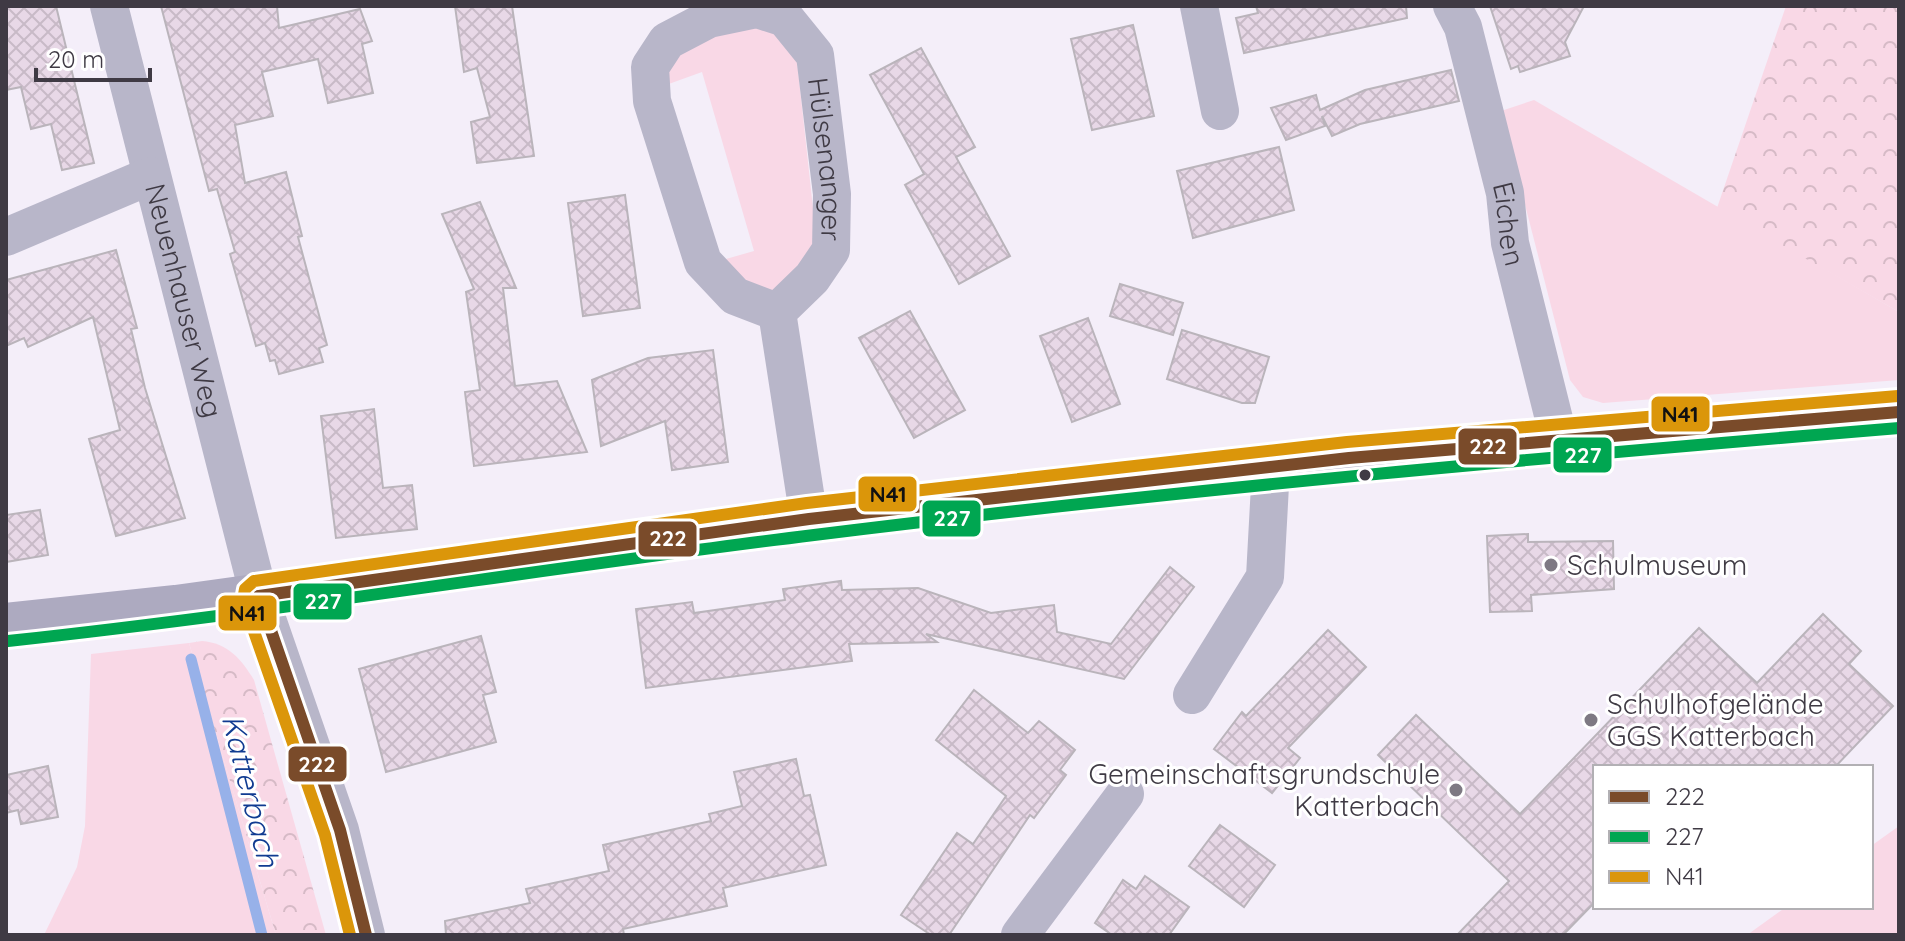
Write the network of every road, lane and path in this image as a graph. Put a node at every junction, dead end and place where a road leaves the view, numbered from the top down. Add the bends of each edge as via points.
1 (109, 6) edge
2 (1199, 6) edge
3 (1452, 6) edge
4 (1220, 111) dead end
5 (150, 176) junction
6 (6, 237) edge
7 (777, 312) junction
8 (1899, 412) edge
9 (1560, 443) junction
10 (1271, 467) junction
11 (809, 519) junction
12 (259, 596) junction
13 (6, 625) edge
14 (1192, 695) dead end
15 (1125, 794) dead end
16 (366, 935) edge
17 (1020, 935) edge

1 - 5 street, Neuenhauser Weg
2 - 4 street
3 - 9 street, Eichen via 1463,27 1505,193 1510,243
5 - 6 street
5 - 12 street, Neuenhauser Weg
7 - 7 street, Hülsenanger via 812,278 831,250 832,194 815,55 785,18 757,9 709,19 667,41 650,67 652,101 703,262 735,296
7 - 11 street
8 - 9 main road
9 - 10 main road
10 - 11 main road
10 - 14 street via 1265,577
11 - 12 main road
12 - 13 main road
12 - 16 street, Neuenhauser Weg via 340,830
15 - 17 street

